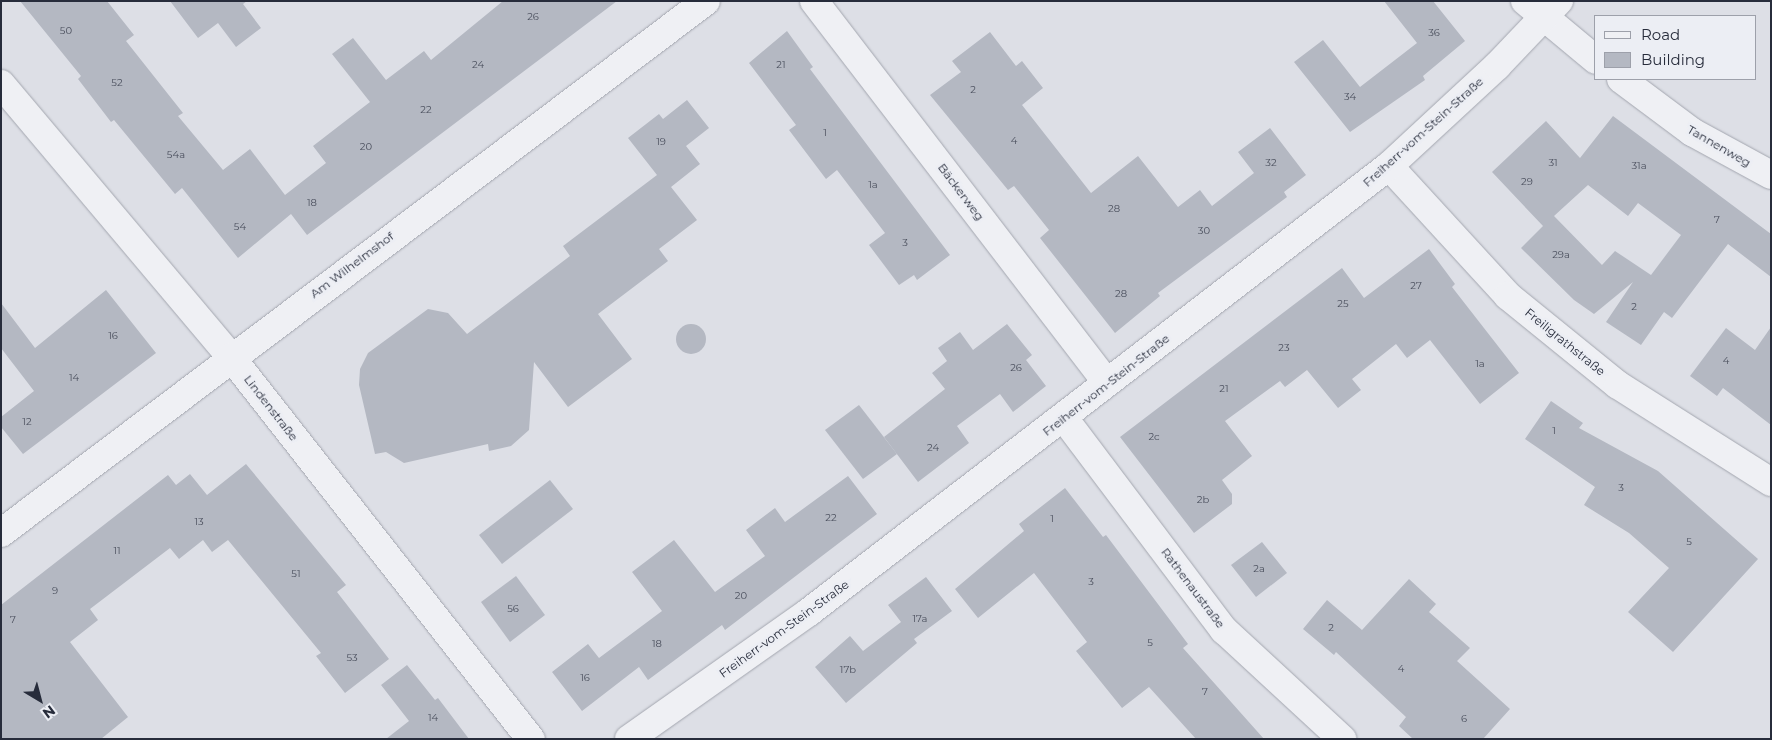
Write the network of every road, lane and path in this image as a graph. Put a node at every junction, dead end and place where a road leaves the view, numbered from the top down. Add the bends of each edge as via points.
1 (706, 1) edge
2 (814, 1) edge
3 (1543, 6) edge
4 (1594, 58) edge
5 (1622, 80) edge
6 (1, 84) edge
7 (1389, 166) junction
8 (1771, 175) edge
9 (231, 357) junction
10 (1107, 383) junction
11 (1064, 418) junction
12 (1771, 482) edge
13 (1, 533) edge
14 (531, 739) edge
15 (629, 739) edge
16 (1342, 739) edge

1 - 9 street, Am Wilhelmshof
2 - 10 street, Bäckerweg
3 - 4 street
3 - 7 street, Freiherr-vom-Stein-Straße
5 - 8 street, Tannenweg via 1692,132
6 - 9 street, Lindenstraße
7 - 10 street, Freiherr-vom-Stein-Straße
7 - 12 street, Freiligrathstraße via 1508,296 1618,385
9 - 13 street, Am Wilhelmshof
9 - 14 street, Lindenstraße
10 - 11 street, Freiherr-vom-Stein-Straße
11 - 15 street, Freiherr-vom-Stein-Straße via 809,612
11 - 16 street, Rathenaustraße via 1224,630

